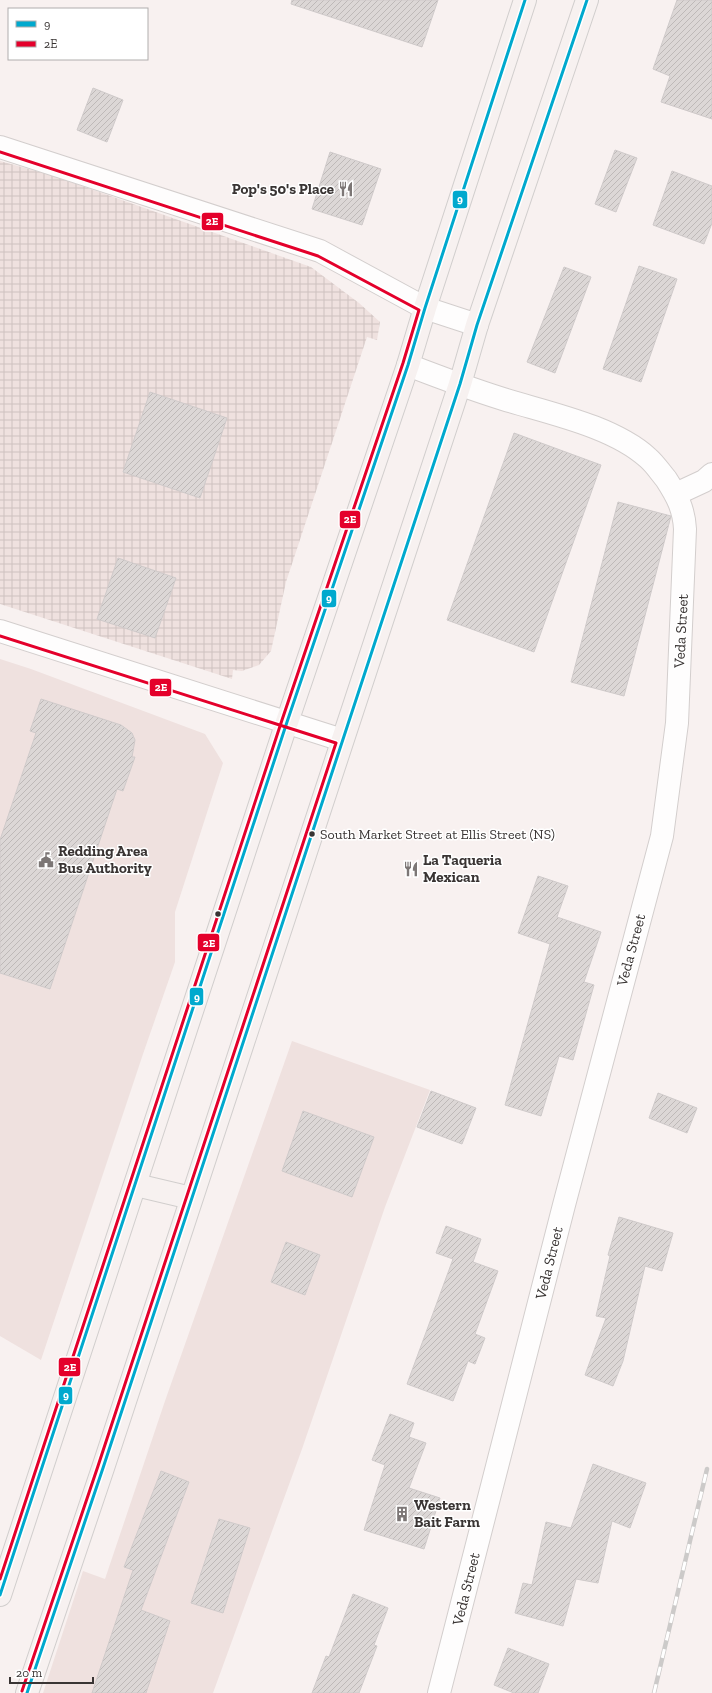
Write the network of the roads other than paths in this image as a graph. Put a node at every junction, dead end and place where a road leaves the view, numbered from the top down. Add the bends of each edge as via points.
1 (525, 0) edge
2 (587, 0) edge
3 (0, 147) edge
4 (425, 308) junction
5 (477, 325) junction
6 (408, 365) junction
7 (460, 384) junction
8 (712, 474) edge
9 (676, 494) junction
10 (0, 632) edge
11 (287, 722) junction
12 (342, 740) junction
13 (136, 1185) junction
14 (191, 1198) junction
15 (0, 1594) edge
16 (27, 1693) edge
17 (439, 1693) edge

1 - 4 main road
2 - 5 main road
3 - 4 street via 320,251
4 - 5 street
4 - 6 main road
5 - 7 main road
6 - 7 street, Veda Street
6 - 11 main road
7 - 9 street, Veda Street via 613,435 648,458
7 - 12 main road
8 - 9 street via 704,481
9 - 17 street, Veda Street via 684,515 686,547 677,723 662,836
10 - 11 street
11 - 12 street
11 - 13 main road
12 - 14 main road
13 - 14 main road
13 - 15 main road
14 - 16 main road

